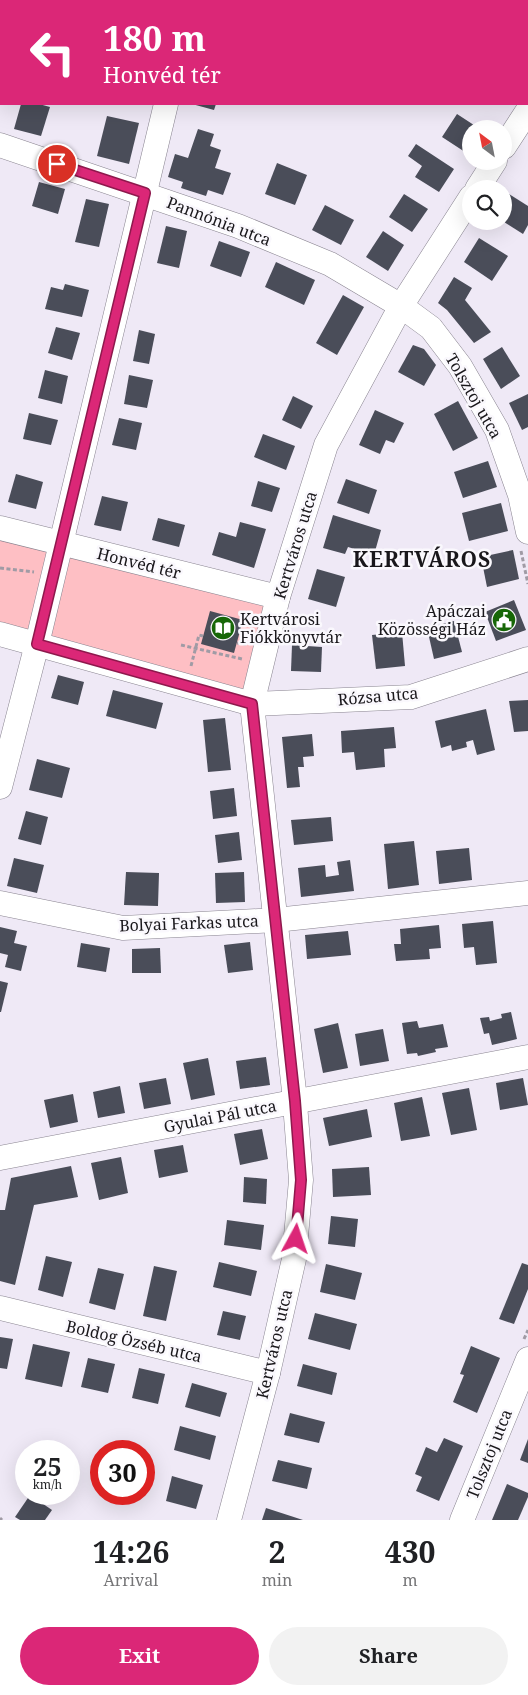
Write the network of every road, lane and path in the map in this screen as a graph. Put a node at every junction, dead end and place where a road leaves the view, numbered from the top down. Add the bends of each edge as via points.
1 (166, 105) edge
2 (528, 110) edge
3 (512, 135) edge
4 (0, 145) edge
5 (145, 193) junction
6 (462, 211) edge
7 (401, 306) junction
8 (0, 528) edge
9 (524, 539) edge
10 (61, 543) junction
11 (0, 568) edge
12 (34, 572) dead end
13 (528, 584) edge
14 (278, 597) junction
15 (0, 634) edge
16 (203, 636) dead end
17 (197, 643) dead end
18 (37, 644) junction
19 (181, 645) dead end
20 (249, 645) dead end
21 (247, 652) dead end
22 (528, 660) edge
23 (243, 667) dead end
24 (252, 704) junction
25 (0, 787) edge
26 (528, 893) edge
27 (0, 903) edge
28 (276, 920) junction
29 (528, 1057) edge
30 (295, 1101) junction
31 (0, 1158) edge
32 (0, 1308) edge
33 (528, 1359) edge
34 (268, 1373) junction
35 (230, 1520) edge
36 (462, 1520) edge

1 - 5 street
2 - 3 street
4 - 5 street, Pannónia utca
5 - 7 street, Pannónia utca via 238,226 330,264
5 - 10 street
6 - 7 street, Kertváros utca
7 - 9 street, Tolsztoj utca via 431,328 460,366 497,430 520,495
7 - 14 street, Kertváros utca via 326,445
8 - 10 street, Honvéd tér
9 - 13 path
10 - 14 street, Honvéd tér
10 - 18 street
11 - 12 path
14 - 24 street, Kertváros utca
15 - 18 street
16 - 17 path via 199,635
18 - 24 street
18 - 25 street
19 - 23 path via 245,659
20 - 21 path
22 - 24 street, Rózsa utca via 411,697
24 - 28 street, Kertváros utca
26 - 28 street, Bolyai Farkas utca
27 - 28 street, Bolyai Farkas utca via 123,928
28 - 30 street, Kertváros utca
29 - 30 street, Gyulai Pál utca
30 - 31 street, Gyulai Pál utca
30 - 34 street, Kertváros utca via 301,1180 294,1259
32 - 34 street, Boldog Özséb utca
33 - 36 street, Tolsztoj utca
34 - 35 street, Kertváros utca

